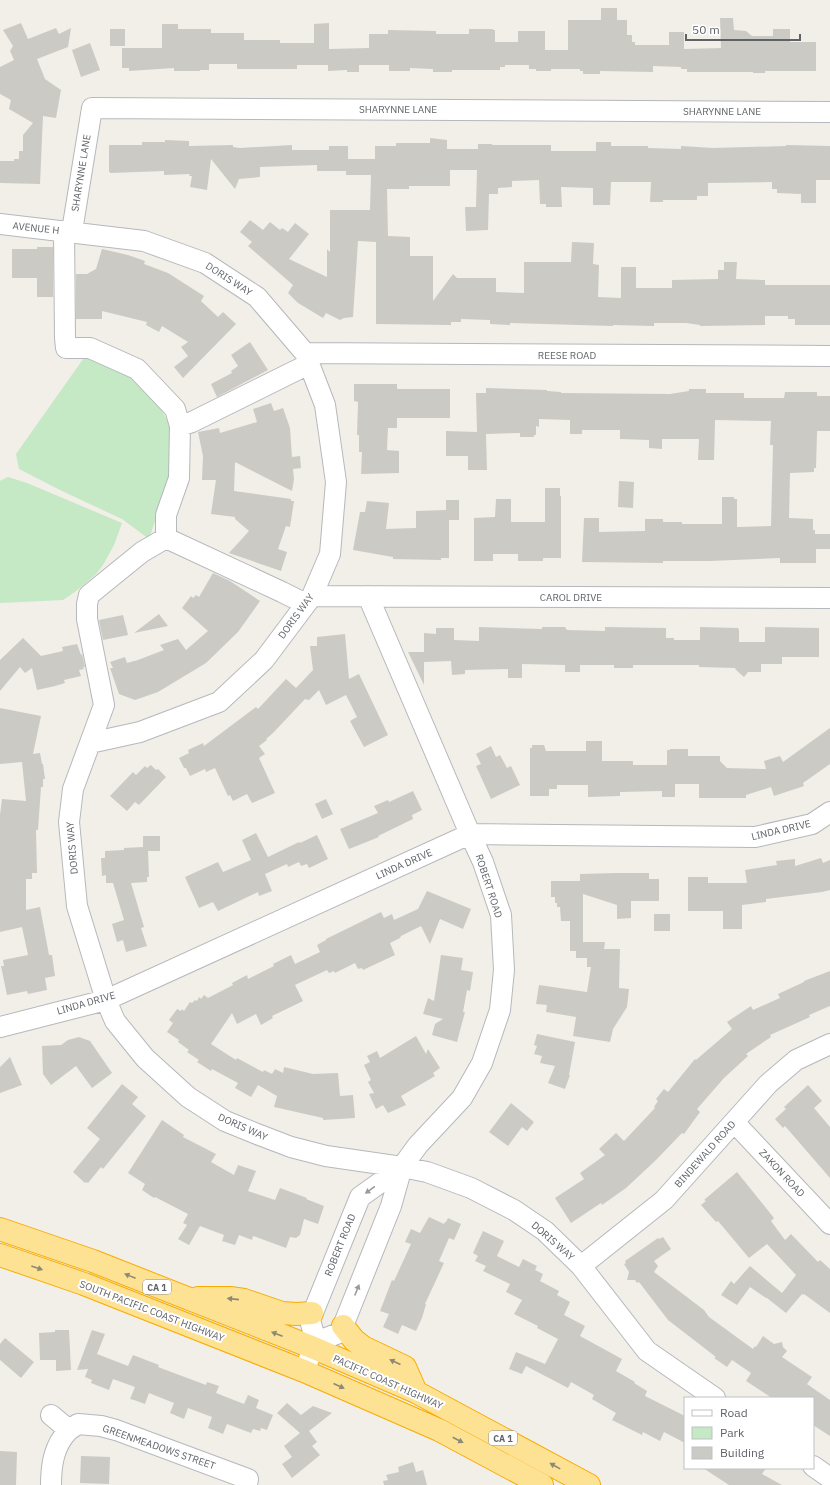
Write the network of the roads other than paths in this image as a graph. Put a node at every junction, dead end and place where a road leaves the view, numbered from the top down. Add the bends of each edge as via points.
1 (830, 112) edge
2 (0, 224) edge
3 (68, 231) junction
4 (830, 356) edge
5 (307, 359) junction
6 (180, 426) junction
7 (166, 538) junction
8 (368, 596) junction
9 (830, 598) edge
10 (309, 600) junction
11 (90, 743) junction
12 (830, 812) edge
13 (470, 834) junction
14 (106, 1000) junction
15 (0, 1026) edge
16 (830, 1044) edge
17 (734, 1122) junction
18 (402, 1166) junction
19 (830, 1224) edge
20 (0, 1229) edge
21 (0, 1255) edge
22 (581, 1266) junction
23 (185, 1298) junction
24 (312, 1313) junction
25 (343, 1326) junction
26 (315, 1345) junction
27 (304, 1371) junction
28 (416, 1392) junction
29 (714, 1397) edge
30 (51, 1415) dead end
31 (69, 1430) junction
32 (814, 1467) edge
33 (830, 1478) edge
34 (248, 1482) edge
35 (51, 1485) edge
36 (542, 1485) edge
37 (589, 1485) edge

1 - 3 street, SHARYNNE LANE via 92,108
2 - 3 street, AVENUE H
3 - 5 street, DORIS WAY via 144,241 205,263 257,297
3 - 6 street via 66,348 90,348 137,369 175,409
4 - 5 street, REESE ROAD
5 - 6 street via 192,422
5 - 10 street, DORIS WAY via 325,405 336,482 330,554
6 - 7 street via 179,478 166,515
7 - 10 street via 282,592
7 - 11 street via 142,552 89,595 87,619 104,705
8 - 9 street, CAROL DRIVE
8 - 10 street, CAROL DRIVE
8 - 13 street, ROBERT ROAD
10 - 11 street, DORIS WAY via 264,660 219,702 140,732
11 - 14 street, DORIS WAY via 73,789 68,822 77,906
12 - 13 street, LINDA DRIVE via 812,824 755,838
13 - 14 street, LINDA DRIVE
13 - 18 street, ROBERT ROAD via 483,862 501,915 504,970 500,1010 482,1063 462,1098
14 - 15 street, LINDA DRIVE
14 - 18 street, DORIS WAY via 115,1022 145,1058 188,1097 225,1120 257,1134 326,1156
16 - 17 street, BINDEWALD ROAD via 796,1060 768,1084
17 - 19 street, ZAKON ROAD
17 - 22 street, BINDEWALD ROAD via 664,1200
18 - 22 street, DORIS WAY via 471,1188 514,1210 545,1232
18 -> 24 street, ROBERT ROAD via 360,1197
25 -> 18 street, ROBERT ROAD via 391,1206
23 -> 20 highway, CA 1 via 93,1261
21 -> 27 highway, SOUTH PACIFIC COAST HIGHWAY / CA 1 via 84,1284
22 - 29 street, DORIS WAY via 646,1350
24 -> 23 highway via 282,1313 230,1298
26 -> 23 highway, CA 1
24 - 25 street
24 - 26 street, ROBERT ROAD via 310,1320
25 - 26 street via 339,1333
28 -> 25 highway via 405,1367 363,1347
26 - 27 street
26 - 28 highway, PACIFIC COAST HIGHWAY / CA 1
27 -> 36 highway, CA 1 via 439,1430
37 -> 28 highway, PACIFIC COAST HIGHWAY / CA 1
30 - 31 street
31 - 34 street, GREENMEADOWS STREET via 78,1424 89,1424 116,1430
31 - 35 street via 56,1446 52,1460
32 - 33 street

